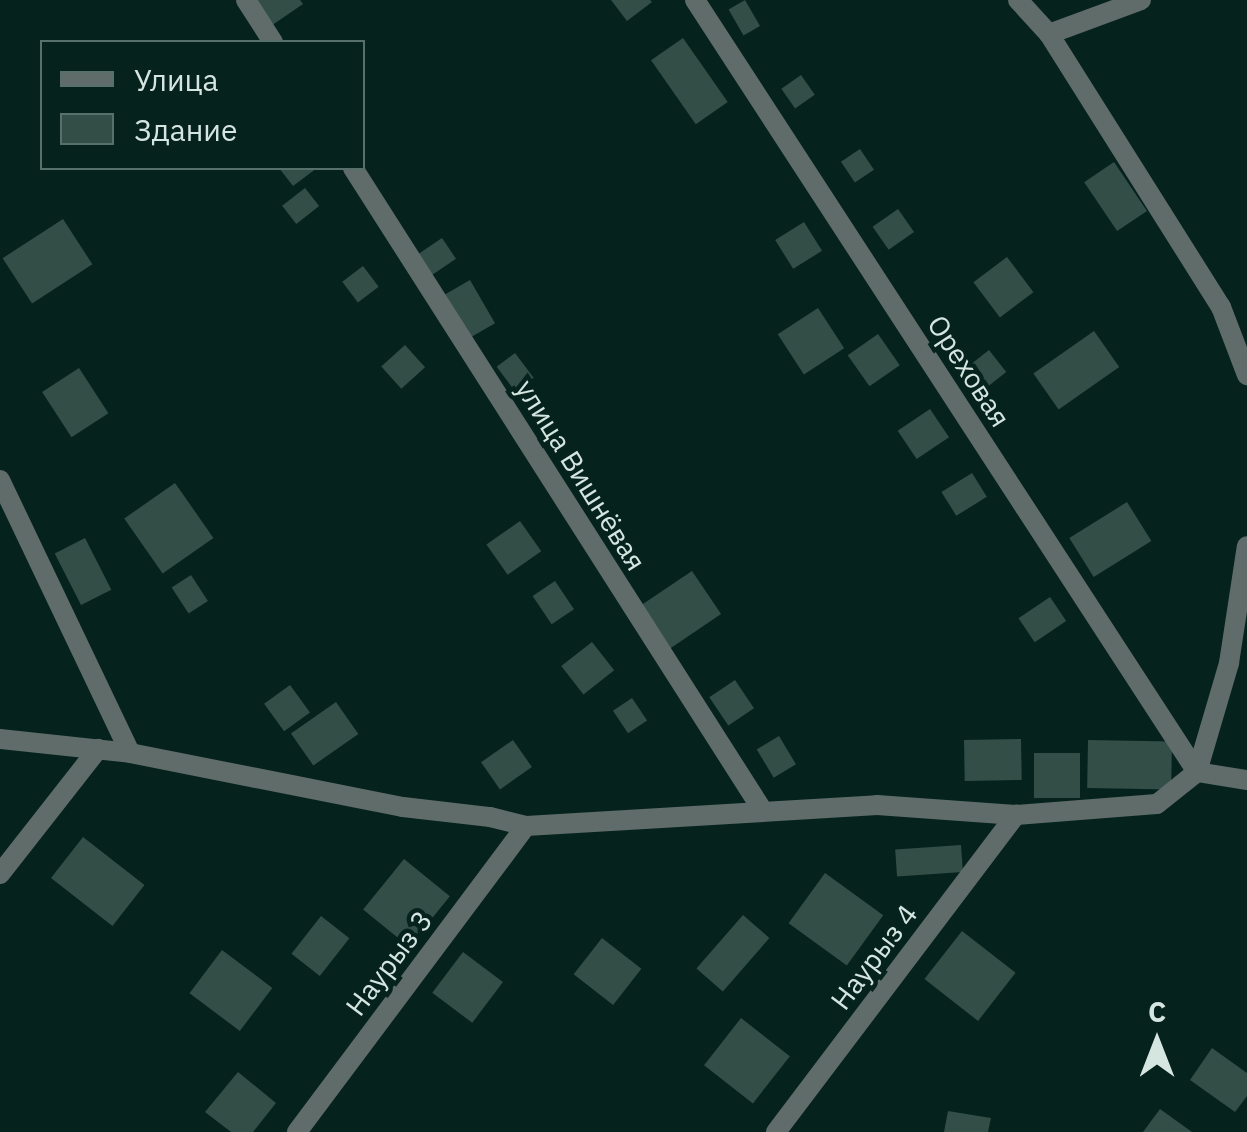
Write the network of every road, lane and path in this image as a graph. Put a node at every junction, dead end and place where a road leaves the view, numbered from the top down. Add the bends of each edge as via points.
1 (246, 0) edge
2 (696, 0) edge
3 (1018, 0) edge
4 (1141, 0) edge
5 (1049, 34) junction
6 (273, 40) edge
7 (354, 170) edge
8 (1239, 331) edge
9 (1247, 375) edge
10 (0, 480) edge
11 (1247, 546) edge
12 (1238, 661) edge
13 (0, 739) edge
14 (98, 749) junction
15 (130, 753) junction
16 (1197, 772) junction
17 (1247, 780) edge
18 (762, 811) junction
19 (1016, 814) junction
20 (526, 826) junction
21 (0, 874) edge
22 (297, 1132) edge
23 (776, 1132) edge

1 - 6 street
2 - 16 street, Ореховая
3 - 5 street
4 - 5 street
5 - 8 street
7 - 18 street, улица Вишнёвая
8 - 9 street
10 - 15 street
11 - 12 street
12 - 16 street
13 - 14 street
14 - 15 street
14 - 21 street
15 - 20 street
16 - 17 street
16 - 19 street via 1157,804
18 - 19 street via 876,805
18 - 20 street
19 - 23 street, Наурыз 4
20 - 22 street, Наурыз 3

